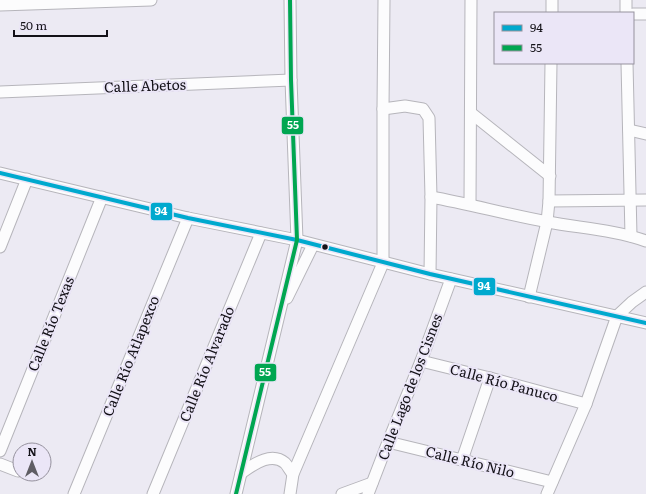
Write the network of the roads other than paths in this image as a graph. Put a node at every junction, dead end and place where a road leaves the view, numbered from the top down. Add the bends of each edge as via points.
1 (151, 0) edge
2 (290, 0) edge
3 (384, 0) edge
4 (471, 0) edge
5 (552, 0) edge
6 (626, 0) edge
7 (0, 5) edge
8 (552, 12) edge
9 (626, 12) edge
10 (634, 14) edge
11 (646, 14) edge
12 (551, 64) edge
13 (627, 64) edge
14 (291, 80) junction
15 (0, 92) edge
16 (383, 109) junction
17 (471, 113) junction
18 (629, 130) junction
19 (646, 134) edge
20 (0, 173) edge
21 (550, 176) junction
22 (27, 179) junction
23 (102, 197) junction
24 (432, 197) junction
25 (631, 200) junction
26 (646, 200) edge
27 (549, 201) junction
28 (470, 204) junction
29 (188, 218) junction
30 (547, 222) junction
31 (261, 234) junction
32 (631, 236) junction
33 (296, 240) junction
34 (646, 241) edge
35 (313, 245) junction
36 (0, 247) edge
37 (383, 263) junction
38 (430, 274) junction
39 (451, 279) junction
40 (646, 292) edge
41 (529, 297) junction
42 (617, 316) junction
43 (278, 317) junction
44 (646, 323) edge
45 (421, 361) junction
46 (490, 378) junction
47 (586, 404) junction
48 (388, 442) junction
49 (0, 451) edge
50 (462, 460) junction
51 (0, 464) edge
52 (12, 468) edge
53 (241, 473) junction
54 (293, 474) junction
55 (552, 482) junction
56 (370, 489) edge
57 (74, 494) edge
58 (153, 494) edge
59 (236, 494) edge
60 (290, 494) edge
61 (342, 494) edge
62 (547, 494) edge

1 - 7 street
2 - 14 street
3 - 16 street
4 - 17 street
5 - 8 street
6 - 9 street
10 - 11 street
12 - 21 street
13 - 18 street
14 - 15 street, Calle Abetos
14 - 33 street
16 - 24 street via 405,106 422,109 429,118
16 - 37 street
17 - 21 street
17 - 28 street
18 - 19 street
18 - 25 street
20 - 22 street
21 - 27 street
22 - 23 street
22 - 36 street
23 - 29 street
23 - 49 street, Calle Río Texas
24 - 28 street
24 - 38 street
25 - 26 street
25 - 27 street
25 - 32 street
27 - 30 street
28 - 30 street
29 - 31 street
29 - 57 street, Calle Río Atlapexco
30 - 32 street
30 - 41 street
31 - 33 street
31 - 58 street, Calle Río Alvarado
32 - 34 street
33 - 35 street
33 - 43 street
35 - 37 street
35 - 43 street
37 - 38 street
37 - 54 street
38 - 39 street
39 - 41 street
39 - 45 street, Calle Lago de los Cisnes
40 - 42 street
41 - 42 street
42 - 44 street
42 - 47 street
43 - 53 street
45 - 46 street, Calle Río Panuco
45 - 48 street, Calle Lago de los Cisnes
46 - 47 street, Calle Río Panuco
46 - 50 street
47 - 55 street
48 - 50 street, Calle Río Nilo
48 - 56 street, Calle Lago de los Cisnes
50 - 55 street, Calle Río Nilo
51 - 52 street
53 - 54 street via 255,463 270,458 284,462
53 - 59 street
54 - 60 street
55 - 62 street
56 - 61 street

